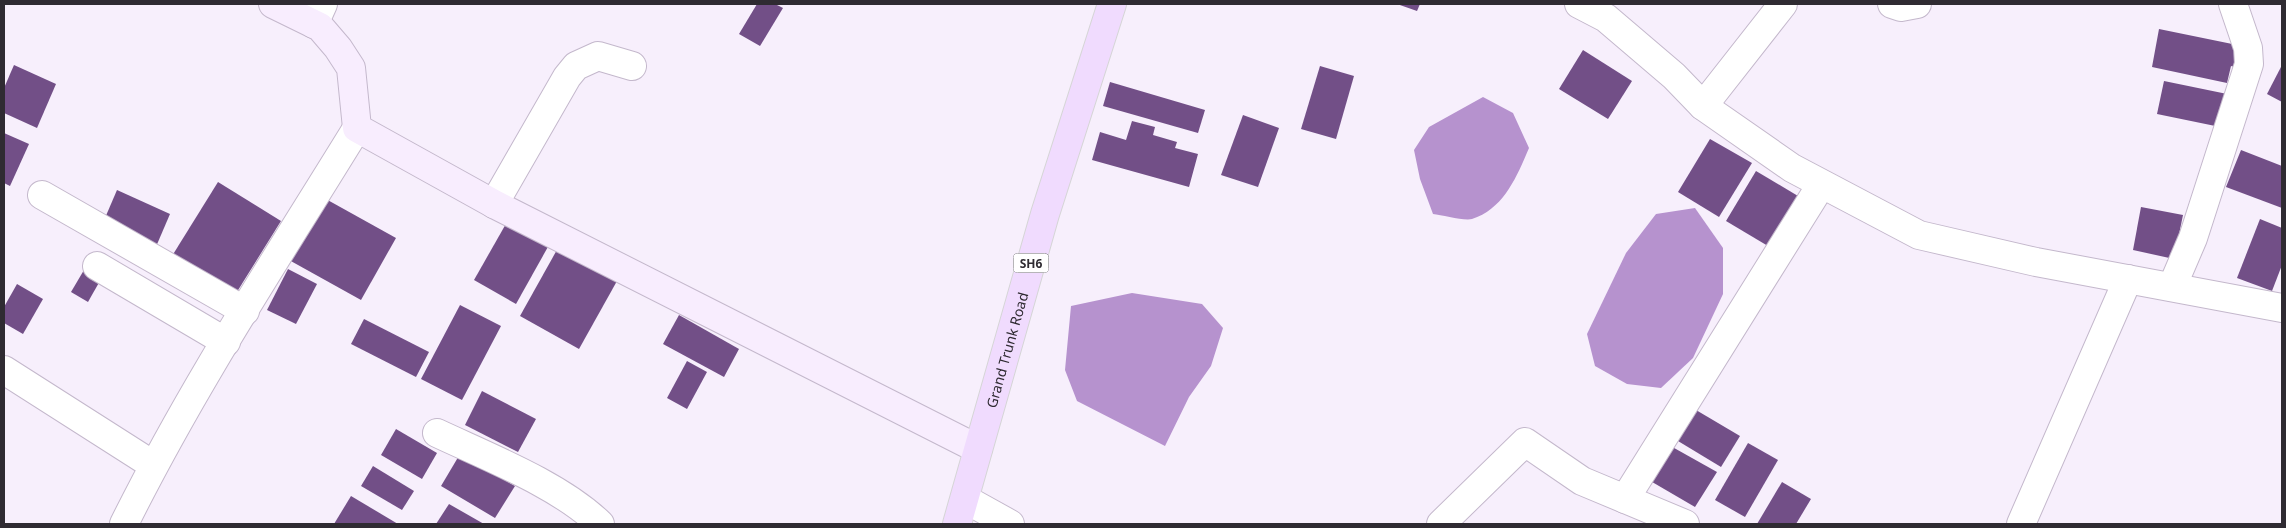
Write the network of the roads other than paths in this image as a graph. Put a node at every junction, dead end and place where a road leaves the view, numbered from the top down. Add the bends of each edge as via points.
1 (273, 4) edge
2 (1112, 4) edge
3 (1579, 4) edge
4 (1783, 4) edge
5 (1892, 4) edge
6 (1917, 4) edge
7 (2233, 4) edge
8 (318, 14) edge
9 (632, 66) dead end
10 (1703, 106) junction
11 (357, 128) junction
12 (1821, 185) junction
13 (42, 195) dead end
14 (494, 204) junction
15 (98, 266) dead end
16 (2128, 279) junction
17 (2172, 287) junction
18 (2282, 308) edge
19 (245, 311) junction
20 (226, 342) junction
21 (4, 370) edge
22 (437, 433) dead end
23 (978, 449) junction
24 (153, 465) junction
25 (1625, 499) junction
26 (961, 512) edge
27 (124, 524) edge
28 (600, 524) edge
29 (1010, 524) edge
30 (1440, 524) edge
31 (1685, 524) edge
32 (2021, 524) edge

1 - 8 street
2 - 23 main road, Grand Trunk Road / SH6 via 1045,214
3 - 10 street via 1606,18 1674,76
4 - 10 street
5 - 6 street via 1901,7
7 - 17 street via 2248,48 2249,64 2193,238
8 - 11 street via 320,27 351,68
9 - 14 street via 598,56 576,66
10 - 12 street
11 - 14 street
11 - 19 street
12 - 16 street via 1919,235
12 - 25 street
13 - 19 street
14 - 23 street
15 - 20 street
16 - 17 street
16 - 32 street
17 - 18 street
19 - 20 street
20 - 24 street
21 - 24 street
22 - 28 street via 535,480
23 - 26 main road, Grand Trunk Road / SH6
24 - 27 street
25 - 30 street via 1582,481 1525,442
25 - 31 street
26 - 29 street

